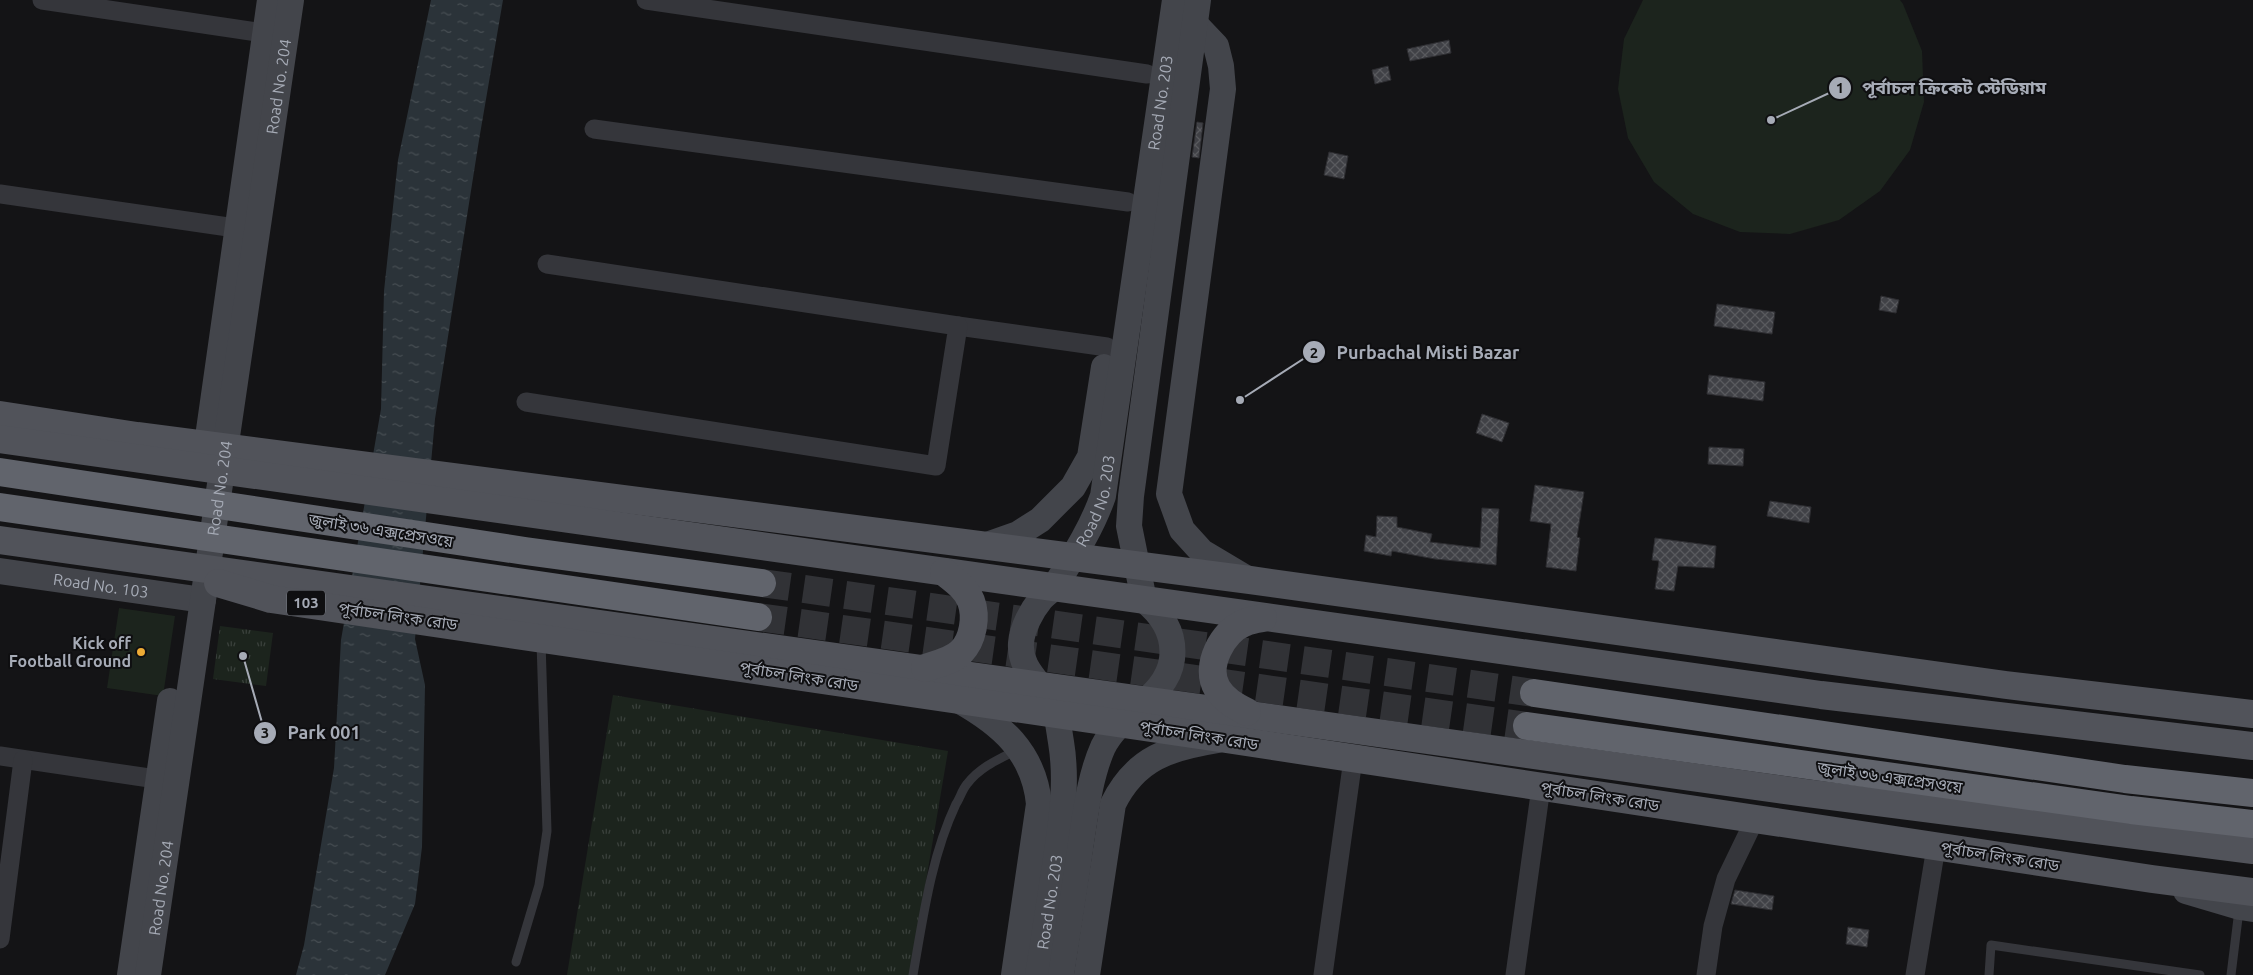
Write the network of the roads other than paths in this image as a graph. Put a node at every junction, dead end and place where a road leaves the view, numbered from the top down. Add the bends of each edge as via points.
1 (42, 0) edge
2 (270, 0) edge
3 (291, 0) edge
4 (646, 0) edge
5 (1184, 22) edge
6 (275, 35) junction
7 (1147, 74) junction
8 (594, 129) dead end
9 (0, 194) edge
10 (1128, 202) junction
11 (247, 230) junction
12 (547, 264) dead end
13 (958, 326) junction
14 (1107, 347) junction
15 (526, 402) dead end
16 (0, 415) edge
17 (0, 439) edge
18 (137, 448) junction
19 (0, 472) edge
20 (0, 507) edge
21 (0, 540) edge
22 (984, 546) junction
23 (140, 558) junction
24 (0, 571) edge
25 (944, 572) junction
26 (1250, 580) junction
27 (762, 583) tunnel mouth
28 (1054, 588) junction
29 (194, 599) junction
30 (1144, 600) junction
31 (758, 617) tunnel mouth
32 (1264, 617) junction
33 (541, 637) junction
34 (923, 668) junction
35 (1042, 685) junction
36 (1534, 693) tunnel mouth
37 (957, 699) junction
38 (1146, 700) junction
39 (2253, 714) edge
40 (1253, 715) junction
41 (1527, 726) tunnel mouth
42 (1226, 739) junction
43 (2253, 746) edge
44 (1020, 749) junction
45 (0, 756) edge
46 (1353, 759) junction
47 (24, 760) junction
48 (167, 780) junction
49 (1541, 787) junction
50 (2253, 793) edge
51 (1755, 819) junction
52 (2253, 824) edge
53 (1936, 846) junction
54 (2253, 850) edge
55 (2249, 903) edge
56 (0, 938) edge
57 (516, 962) dead end
58 (130, 975) edge
59 (148, 975) edge
60 (913, 975) edge
61 (1014, 975) edge
62 (1038, 975) edge
63 (1061, 975) edge
64 (1087, 975) edge
65 (1323, 975) edge
66 (1515, 975) edge
67 (1706, 975) edge
68 (1915, 975) edge
69 (1989, 975) edge
70 (2200, 975) edge
71 (2231, 975) edge

1 - 6 street
2 - 6 street, Road No. 204
3 - 6 street, Road No. 204
4 - 7 street
5 - 7 street, Road No. 203 via 1157,36
5 - 26 street via 1216,46 1223,89 1169,494 1182,530 1202,552
5 - 28 street, Road No. 203 via 1103,496 1088,533
5 - 30 street, Road No. 203 via 1131,496 1129,526
6 - 11 street, Road No. 204
7 - 10 street, Road No. 203
8 - 10 street
9 - 11 street
10 - 14 street, Road No. 203
11 - 29 street, Road No. 204
12 - 13 street
13 - 14 street
13 - 15 street via 936,466
14 - 22 street, Road No. 203 via 1090,458 1073,487 1040,520 1018,534
16 - 18 main road
17 - 18 main road
18 - 22 main road via 490,482
18 - 25 main road
19 - 27 highway, জুলাই ৩৬ এক্সপ্রেসওয়ে
20 - 31 highway, জুলাই ৩৬ এক্সপ্রেসওয়ে
21 - 23 main road, পূর্বাচল লিংক রোড / 103
22 - 26 main road
23 - 33 main road, পূর্বাচল লিংক রোড / 103 via 271,598
23 - 34 main road
24 - 29 street, Road No. 103
25 - 28 main road
25 - 34 main road via 960,585 971,601 974,622 970,638 960,653
26 - 39 main road via 2006,685
28 - 30 main road
28 - 35 street, Road No. 203 via 1031,613 1021,642 1022,660 1028,672
29 - 48 street, Road No. 204
30 - 32 main road
30 - 38 street, Road No. 203 via 1164,620 1172,638 1173,657 1170,672 1161,688
32 - 40 main road via 1231,631 1223,640 1213,668 1215,686 1223,697
32 - 43 main road via 1821,695
33 - 37 main road, পূর্বাচল লিংক রোড
33 - 57 lane via 547,831 538,885
34 - 35 main road
35 - 38 main road
35 - 62 street, Road No. 203 via 1054,707 1065,779 1063,812
36 - 50 highway, জুলাই ৩৬ এক্সপ্রেসওয়ে via 2125,779
37 - 42 main road, পূর্বাচল লিংক রোড
37 - 44 street, Road No. 203 via 983,714
38 - 40 main road
38 - 63 street, Road No. 203 via 1111,733 1091,783
40 - 54 main road via 1806,793
41 - 52 highway, জুলাই ৩৬ এক্সপ্রেসওয়ে
42 - 46 main road, পূর্বাচল লিংক রোড
42 - 64 street via 1164,752 1144,764 1122,786 1113,804
44 - 60 lane via 986,766 966,785 951,816 924,912
44 - 61 street, Road No. 203 via 1037,785 1039,804
45 - 47 street
46 - 49 main road, পূর্বাচল লিংক রোড
46 - 65 street
47 - 48 street
47 - 56 street
48 - 58 street, Road No. 204
48 - 59 street, Road No. 204
49 - 51 main road, পূর্বাচল লিংক রোড
49 - 66 street
51 - 53 main road, পূর্বাচল লিংক রোড
51 - 67 street via 1726,879 1713,926
53 - 55 main road, পূর্বাচল লিংক রোড via 2152,879
53 - 68 street
55 - 71 lane
69 - 70 lane via 1991,945

